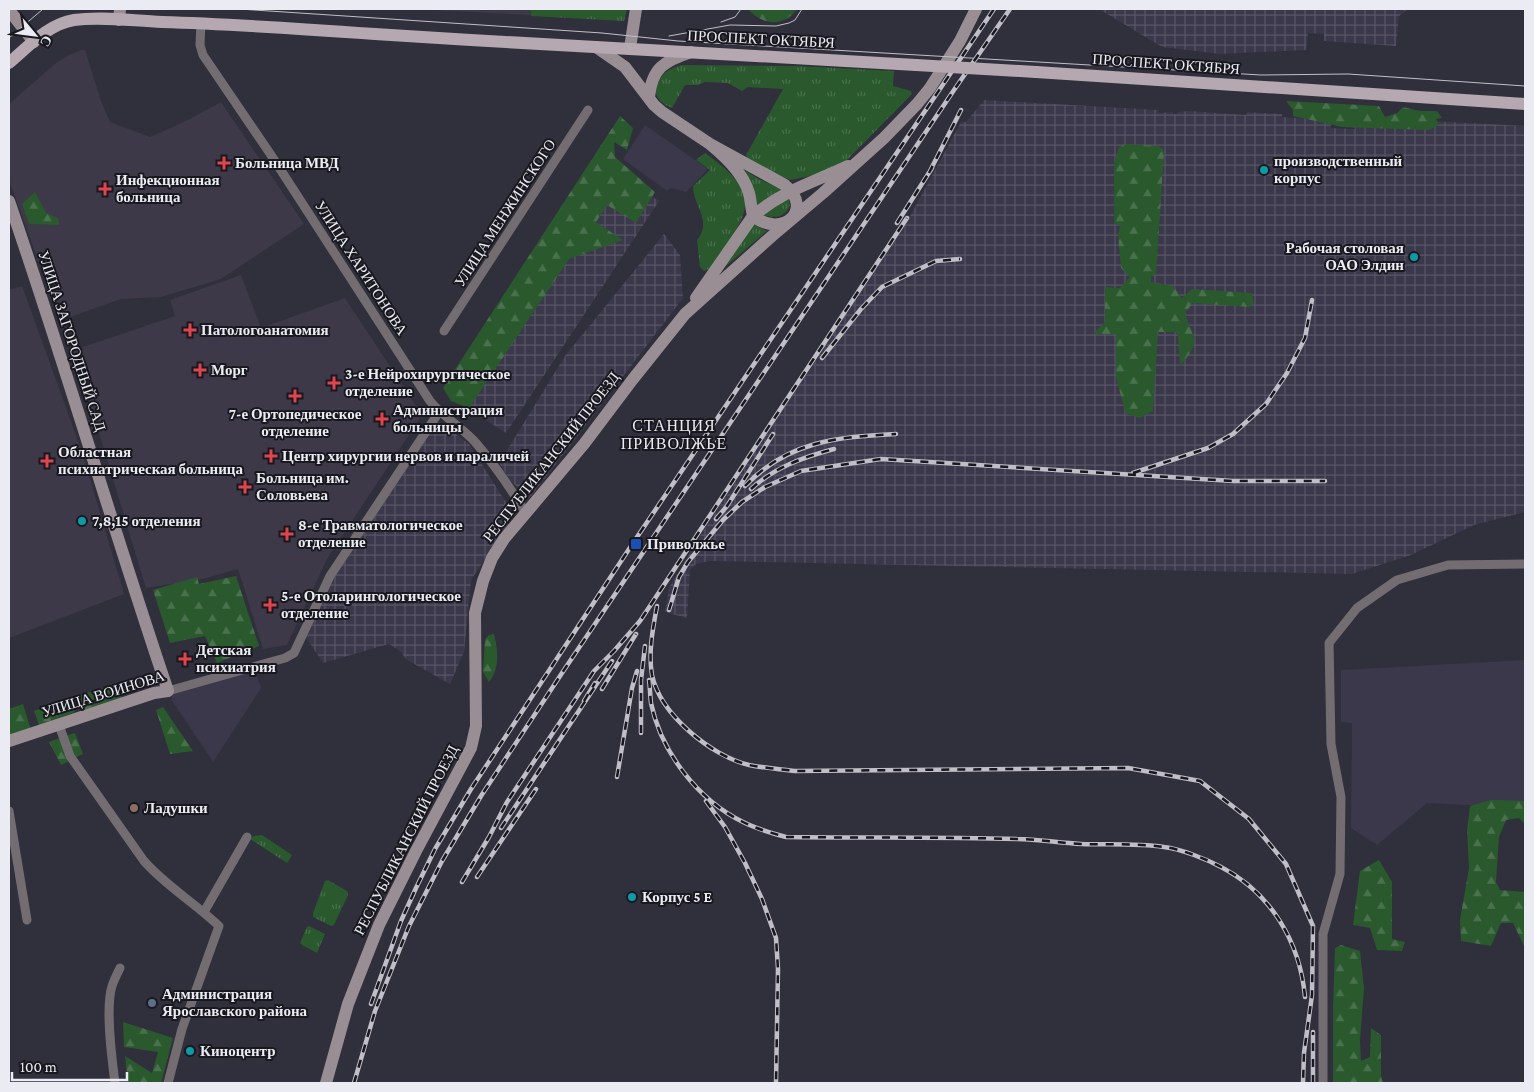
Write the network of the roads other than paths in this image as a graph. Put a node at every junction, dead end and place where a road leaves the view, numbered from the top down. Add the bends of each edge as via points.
1 (636, 9) edge
2 (9, 10) edge
3 (971, 12) edge
4 (119, 14) edge
5 (201, 23) junction
6 (34, 42) junction
7 (596, 47) junction
8 (630, 48) junction
9 (693, 51) junction
10 (9, 63) edge
11 (649, 97) junction
12 (1525, 104) edge
13 (588, 110) dead end
14 (710, 144) junction
15 (858, 161) junction
16 (791, 190) junction
17 (9, 202) edge
18 (753, 216) junction
19 (789, 222) junction
20 (685, 314) junction
21 (444, 332) dead end
22 (439, 412) junction
23 (526, 513) junction
24 (1525, 564) edge
25 (168, 691) junction
26 (59, 725) junction
27 (9, 741) edge
28 (9, 811) edge
29 (247, 837) dead end
30 (204, 912) junction
31 (27, 920) dead end
32 (120, 968) dead end
33 (115, 1083) edge
34 (168, 1083) edge
35 (326, 1083) edge
36 (1323, 1083) edge

1 - 8 main road
2 - 6 main road
3 - 15 main road, РЕСПУБЛИКАНСКИЙ ПРОЕЗД via 892,130
4 - 5 main road, ПРОСПЕКТ ОКТЯБРЯ
4 - 6 main road, ПРОСПЕКТ ОКТЯБРЯ via 65,22
5 - 7 main road, ПРОСПЕКТ ОКТЯБРЯ
5 - 22 street, УЛИЦА ХАРИТОНОВА via 203,55
6 - 10 main road, ПРОСПЕКТ ОКТЯБРЯ
7 - 8 main road, ПРОСПЕКТ ОКТЯБРЯ
7 - 11 main road via 625,67
8 - 9 main road, ПРОСПЕКТ ОКТЯБРЯ
9 - 11 main road via 677,56 657,70 650,83
9 - 12 main road, ПРОСПЕКТ ОКТЯБРЯ, bridge
11 - 14 main road via 662,112
13 - 21 street, УЛИЦА МЕНЖИНСКОГО
14 - 16 main road
14 - 18 main road via 744,181
15 - 16 main road, РЕСПУБЛИКАНСКИЙ ПРОЕЗД
15 - 19 main road, РЕСПУБЛИКАНСКИЙ ПРОЕЗД
16 - 18 main road, РЕСПУБЛИКАНСКИЙ ПРОЕЗД
16 - 19 main road via 797,206
17 - 25 main road, УЛИЦА ЗАГОРОДНЫЙ САД
18 - 19 main road via 768,225
18 - 20 main road, РЕСПУБЛИКАНСКИЙ ПРОЕЗД
19 - 20 main road, РЕСПУБЛИКАНСКИЙ ПРОЕЗД
20 - 23 main road, РЕСПУБЛИКАНСКИЙ ПРОЕЗД
22 - 23 street, УЛИЦА ХАРИТОНОВА via 476,443
22 - 25 street, УЛИЦА ВОИНОВА via 330,576 294,653
23 - 35 main road, РЕСПУБЛИКАНСКИЙ ПРОЕЗД via 492,558 477,600 476,726 471,748 362,964
24 - 36 street via 1448,565 1397,580 1357,608 1330,643 1331,744 1341,797 1340,874 1323,934
25 - 26 main road, УЛИЦА ВОИНОВА
26 - 27 main road, УЛИЦА ВОИНОВА
26 - 30 street via 70,756 144,861 171,888
28 - 31 street
29 - 30 street
30 - 34 street via 219,926 182,1029
32 - 33 street via 111,987 109,1015

